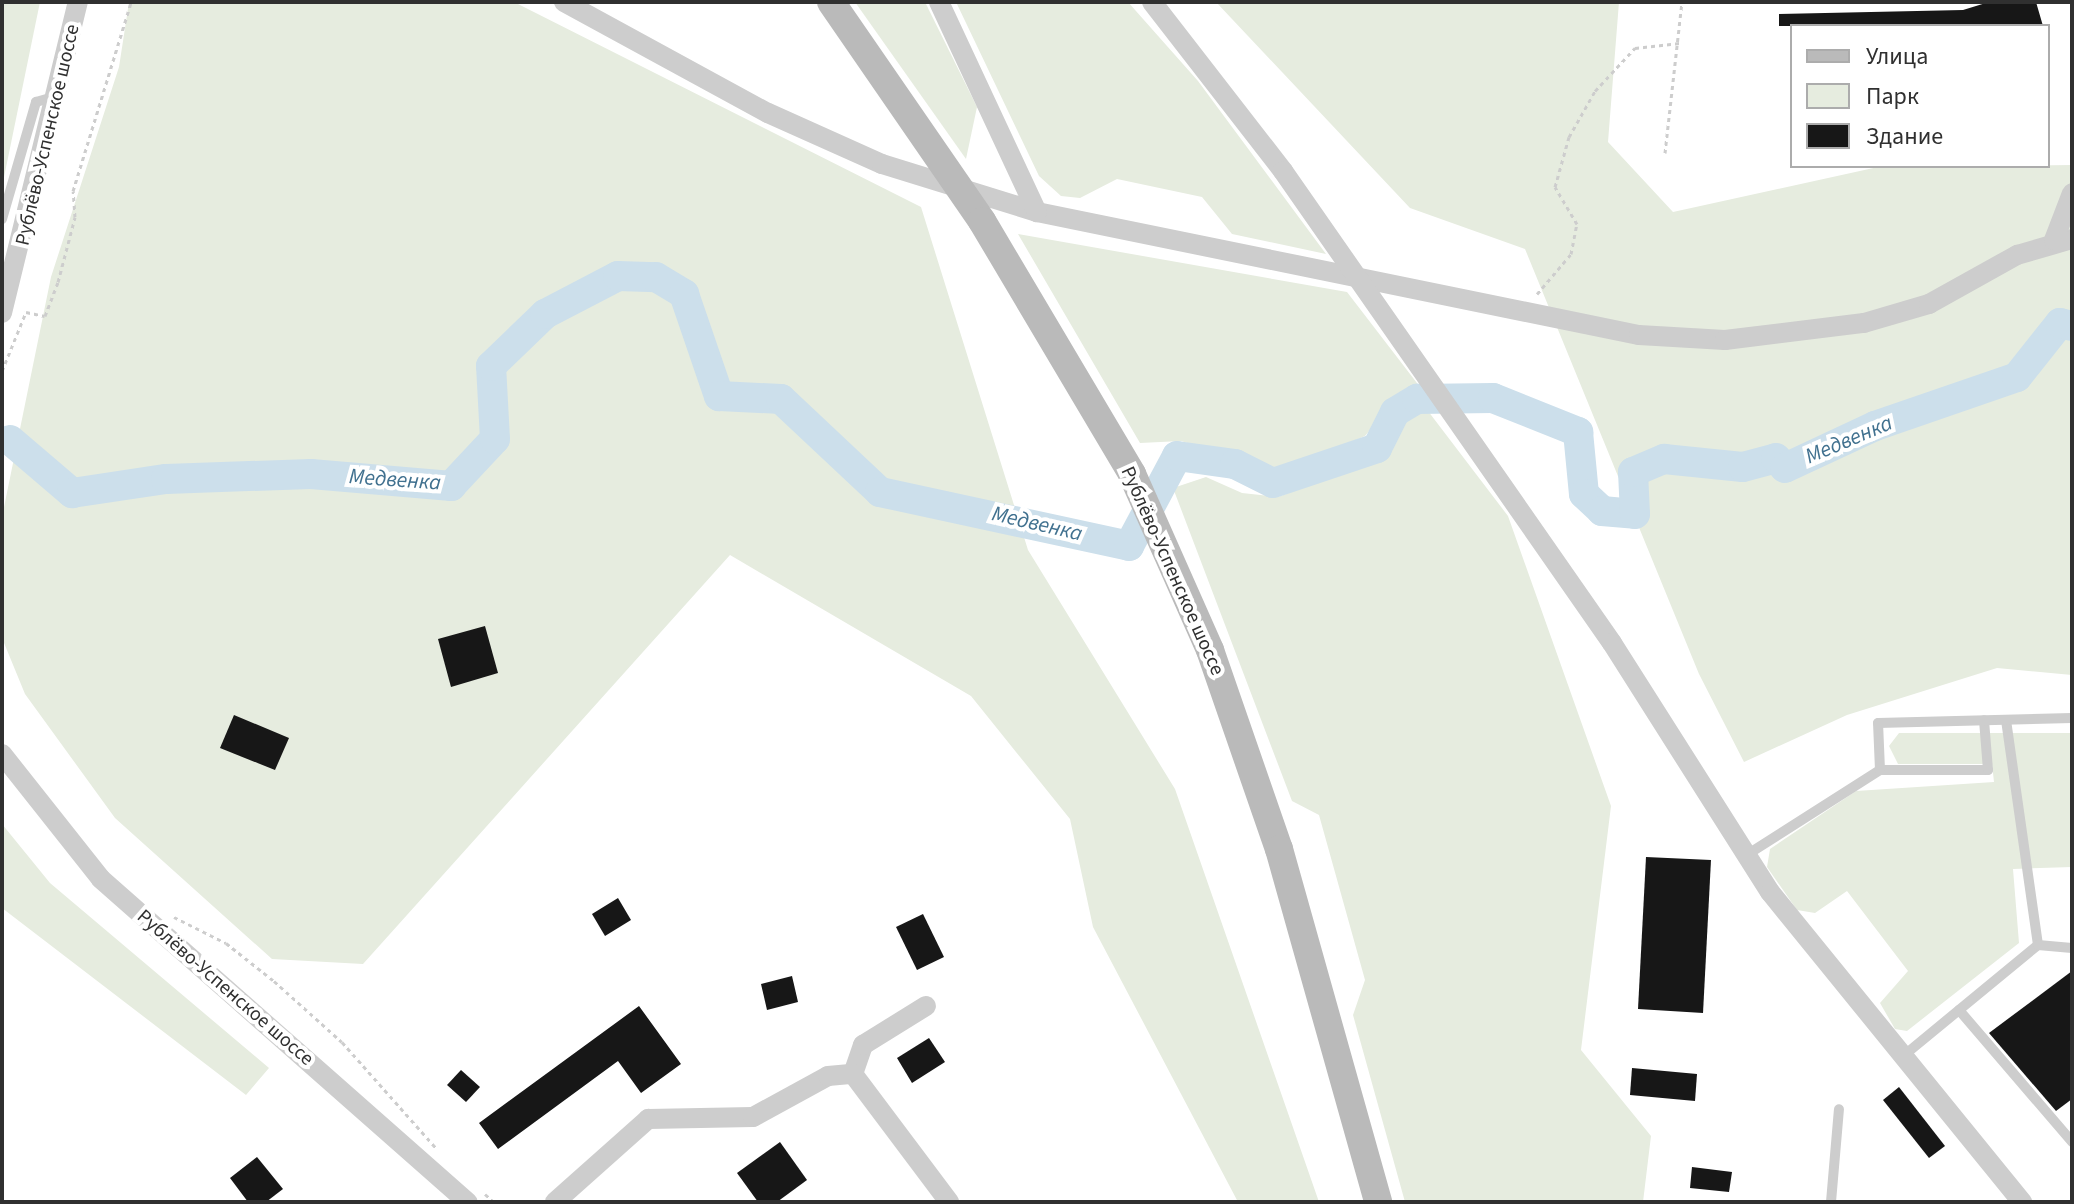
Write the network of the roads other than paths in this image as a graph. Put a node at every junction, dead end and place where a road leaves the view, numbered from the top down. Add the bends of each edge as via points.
1 (78, 2) edge
2 (564, 2) edge
3 (831, 2) edge
4 (939, 2) edge
5 (1152, 2) edge
6 (60, 96) junction
7 (2072, 193) edge
8 (1037, 212) junction
9 (2, 219) edge
10 (2063, 239) edge
11 (2, 313) edge
12 (2072, 718) edge
13 (1984, 720) junction
14 (2006, 720) junction
15 (2, 754) edge
16 (1880, 770) junction
17 (1745, 856) junction
18 (2038, 945) junction
19 (2072, 948) edge
20 (926, 1006) dead end
21 (1959, 1010) junction
22 (1901, 1058) junction
23 (853, 1074) junction
24 (1839, 1109) dead end
25 (2072, 1142) edge
26 (471, 1193) edge
27 (555, 1202) edge
28 (949, 1202) edge
29 (1378, 1202) edge
30 (1831, 1202) edge
31 (2022, 1202) edge

1 - 6 street, Рублёво-Успенское шоссе
2 - 8 street via 768,113 868,158
3 - 29 main road, Рублёво-Успенское шоссе via 982,221 1132,474 1210,650 1279,849
4 - 8 street
5 - 17 street via 1283,171 1612,643
6 - 9 lane via 36,102
6 - 11 street, Рублёво-Успенское шоссе
7 - 10 street
8 - 10 street via 1523,314 1639,335 1725,340 1864,323 1929,304
12 - 14 lane
13 - 14 lane
13 - 16 lane via 1878,723
13 - 16 lane via 1988,770
14 - 18 lane
15 - 26 street, Рублёво-Успенское шоссе via 101,879
16 - 17 lane
17 - 22 street
18 - 19 lane
18 - 21 lane
20 - 23 street via 863,1045
21 - 22 lane
21 - 25 lane
22 - 31 street
23 - 27 street via 828,1076 753,1117 648,1119
23 - 28 street
24 - 30 lane

